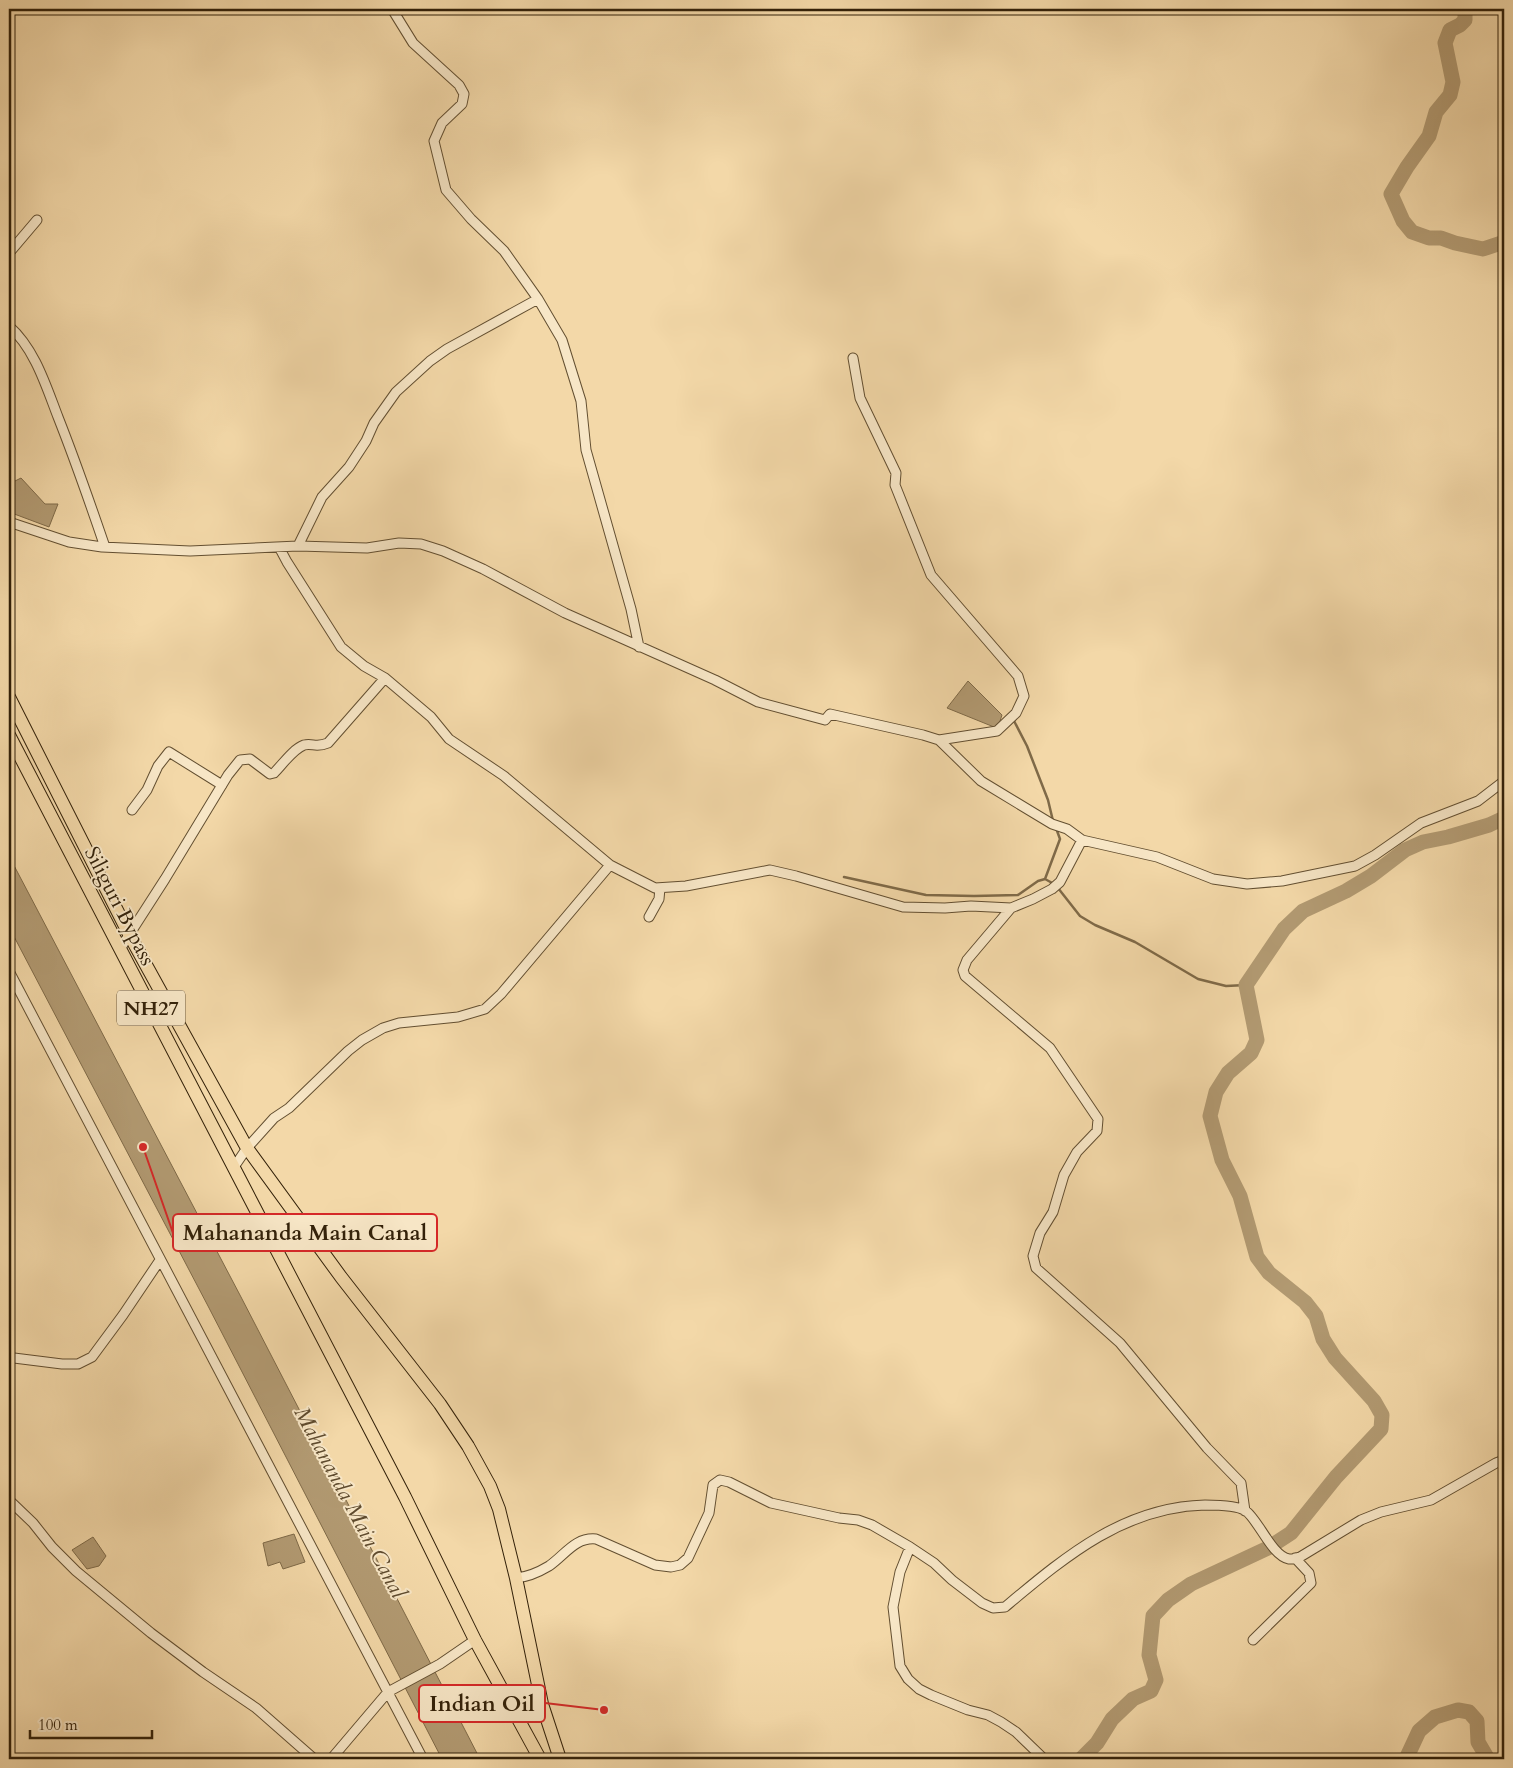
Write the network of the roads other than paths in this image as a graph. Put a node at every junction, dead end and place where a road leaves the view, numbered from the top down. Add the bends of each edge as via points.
1 (392, 9) edge
2 (37, 220) dead end
3 (9, 253) edge
4 (538, 299) junction
5 (9, 326) edge
6 (853, 358) dead end
7 (9, 522) edge
8 (298, 546) junction
9 (105, 547) junction
10 (279, 547) junction
11 (639, 647) junction
12 (385, 678) junction
13 (9, 697) edge
14 (9, 735) edge
15 (938, 740) junction
16 (1504, 781) edge
17 (222, 785) junction
18 (132, 810) dead end
19 (1082, 840) junction
20 (610, 865) junction
21 (660, 888) junction
22 (1011, 908) junction
23 (649, 917) dead end
24 (130, 936) junction
25 (120, 949) junction
26 (9, 971) edge
27 (247, 1148) junction
28 (234, 1167) junction
29 (160, 1260) junction
30 (9, 1360) edge
31 (1504, 1460) edge
32 (9, 1500) edge
33 (1245, 1511) junction
34 (910, 1546) junction
35 (1295, 1558) junction
36 (516, 1578) junction
37 (476, 1640) junction
38 (1253, 1640) dead end
39 (388, 1692) junction
40 (318, 1759) edge
41 (330, 1759) edge
42 (424, 1759) edge
43 (540, 1759) edge
44 (560, 1759) edge
45 (1044, 1759) edge

1 - 4 street via 413,42 464,94 462,104 442,123 434,141 446,190 504,251
2 - 3 street
4 - 8 street via 447,349 396,392 349,467 322,497
4 - 11 street via 562,340 581,401 586,450
5 - 9 street via 24,343 39,369
6 - 15 street via 860,398 896,473 895,485 931,575 1018,676 1024,696 1016,713 997,731
7 - 9 street via 69,542
8 - 10 street
8 - 11 street via 367,548 399,542 421,544 483,569 565,613
9 - 10 street via 190,552
10 - 12 street via 341,647
11 - 15 street via 758,702 825,720 830,714
12 - 17 street via 328,743 305,745 270,774 250,759 240,760
12 - 20 street via 431,717 449,739 504,776
13 - 24 highway, NH27
14 - 25 highway, Siliguri Bypass / NH27
15 - 19 street via 981,781
16 - 19 street via 1478,801 1420,823 1355,866 1282,881 1247,884 1213,879 1157,857
17 - 18 street via 169,752
17 - 24 street
19 - 22 street via 1060,882
20 - 21 street via 654,888
20 - 27 street via 485,1009 458,1017 399,1023 362,1040 274,1118
21 - 22 street via 770,870 904,907
21 - 23 street via 659,899
22 - 33 street via 967,960 965,976 1050,1048 1098,1119 1097,1131 1077,1152 1064,1175 1053,1212 1040,1233 1033,1256 1036,1268 1120,1343 1207,1448 1241,1483
24 - 25 street
24 - 27 highway, NH27
25 - 28 highway, Siliguri Bypass / NH27
26 - 29 street
27 - 28 street
27 - 36 highway, NH27 via 341,1277 440,1404 468,1446 499,1509
28 - 37 highway, Siliguri Bypass / NH27
29 - 30 street via 92,1357 78,1364
29 - 39 street
31 - 35 street via 1431,1500 1361,1520
32 - 40 street via 76,1571 151,1633 256,1708 312,1758
33 - 34 street via 1220,1505 1151,1512 1086,1543 1005,1607 993,1608 982,1603
33 - 35 street via 1280,1555
34 - 36 street via 858,1520 771,1503 720,1480 713,1485 709,1513 688,1558 680,1566 655,1565 589,1538 575,1544 537,1573
34 - 45 street via 900,1572 893,1607 900,1666 908,1679 931,1695 968,1710 988,1714 1016,1732
35 - 38 street via 1309,1573 1311,1583
36 - 44 highway, NH27 via 540,1698
37 - 39 street
37 - 43 highway, NH27
39 - 41 street
39 - 42 street

